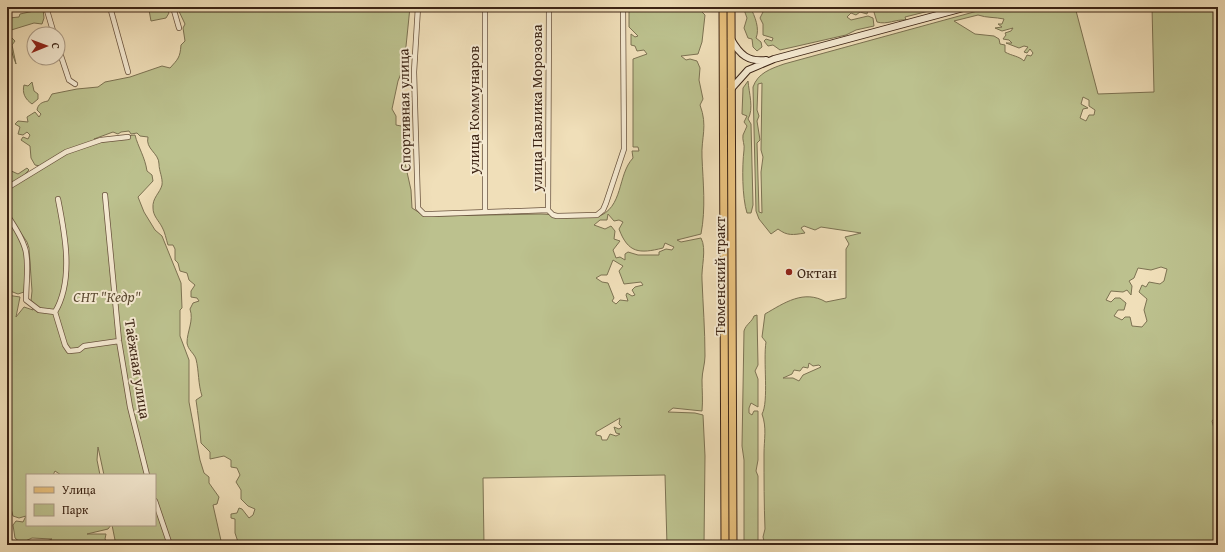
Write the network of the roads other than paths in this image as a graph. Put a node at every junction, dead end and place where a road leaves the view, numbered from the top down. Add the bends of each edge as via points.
1 (46, 7) edge
2 (110, 7) edge
3 (173, 7) edge
4 (418, 7) edge
5 (484, 7) edge
6 (549, 7) edge
7 (623, 7) edge
8 (723, 7) edge
9 (731, 7) edge
10 (967, 7) edge
11 (52, 26) edge
12 (179, 28) dead end
13 (731, 38) junction
14 (774, 59) junction
15 (64, 66) edge
16 (128, 72) dead end
17 (75, 84) dead end
18 (731, 89) junction
19 (128, 137) dead end
20 (7, 188) edge
21 (105, 195) dead end
22 (58, 199) dead end
23 (548, 210) junction
24 (485, 212) junction
25 (7, 215) edge
26 (55, 312) junction
27 (119, 341) junction
28 (147, 474) edge
29 (156, 504) edge
30 (170, 545) edge
31 (725, 545) edge
32 (733, 545) edge

1 - 11 street
2 - 16 street
3 - 12 street
4 - 24 street, Спортивная улица via 414,79 418,208 421,212 432,214
5 - 24 street, улица Коммунаров
6 - 23 street, улица Павлика Морозова
7 - 23 street via 624,149 606,203 597,215 557,216
8 - 31 main road, Тюменский тракт
9 - 13 main road, Тюменский тракт
10 - 14 street
13 - 14 street via 736,49 745,58 754,61
13 - 18 main road, Тюменский тракт
14 - 18 street via 748,70
15 - 17 street via 69,80
18 - 32 main road, Тюменский тракт
19 - 20 street via 101,140 66,152
21 - 27 street, Таёжная улица
22 - 26 street via 64,231 65,275 61,302
23 - 24 street
25 - 26 street via 22,238 27,254 26,300 39,310
26 - 27 street via 69,351
27 - 28 street, Таёжная улица via 130,407
29 - 30 street

